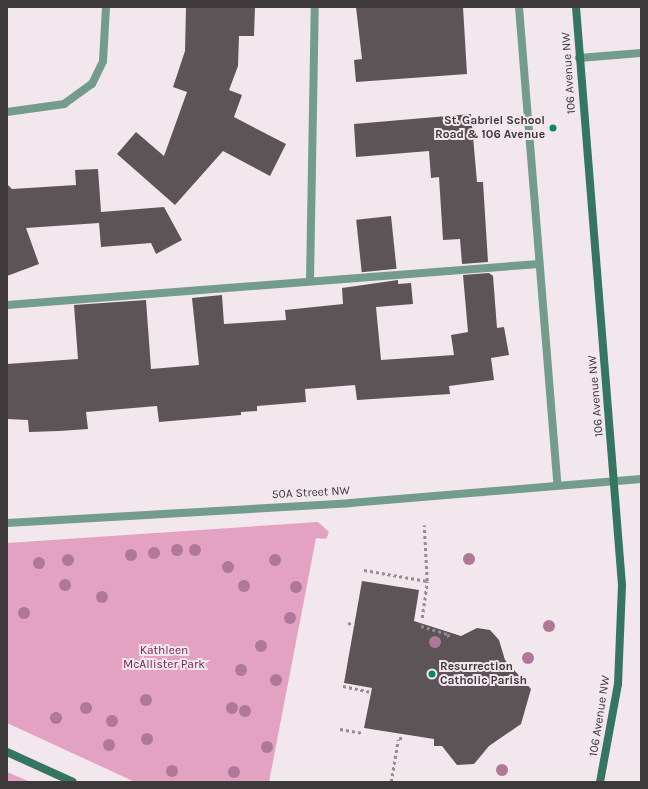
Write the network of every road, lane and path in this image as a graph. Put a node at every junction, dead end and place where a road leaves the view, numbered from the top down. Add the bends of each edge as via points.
1 (106, 7) edge
2 (315, 7) edge
3 (519, 7) edge
4 (576, 7) edge
5 (641, 53) edge
6 (579, 58) junction
7 (7, 112) edge
8 (539, 264) junction
9 (310, 280) junction
10 (7, 305) edge
11 (641, 479) edge
12 (616, 481) junction
13 (557, 484) junction
14 (7, 523) edge
15 (424, 525) dead end
16 (364, 570) dead end
17 (427, 582) junction
18 (422, 618) dead end
19 (348, 623) dead end
20 (355, 625) dead end
21 (421, 626) dead end
22 (450, 639) dead end
23 (343, 686) dead end
24 (371, 692) dead end
25 (340, 729) dead end
26 (363, 733) dead end
27 (401, 735) dead end
28 (7, 752) edge
29 (74, 782) edge
30 (391, 782) edge
31 (600, 782) edge

1 - 7 street via 103,61 92,84 64,104
2 - 9 street
3 - 8 street
4 - 6 main road, 106 Avenue NW
5 - 6 street
6 - 12 main road, 106 Avenue NW
8 - 9 street
8 - 13 street
9 - 10 street
11 - 12 street, 50A Street NW
12 - 13 street, 50A Street NW
12 - 31 main road, 106 Avenue NW via 621,640 610,741
13 - 14 street, 50A Street NW via 350,503
15 - 17 path
16 - 17 path
17 - 18 path
19 - 20 path
21 - 22 path via 448,634
23 - 24 path
25 - 26 path
27 - 30 path
28 - 29 main road

